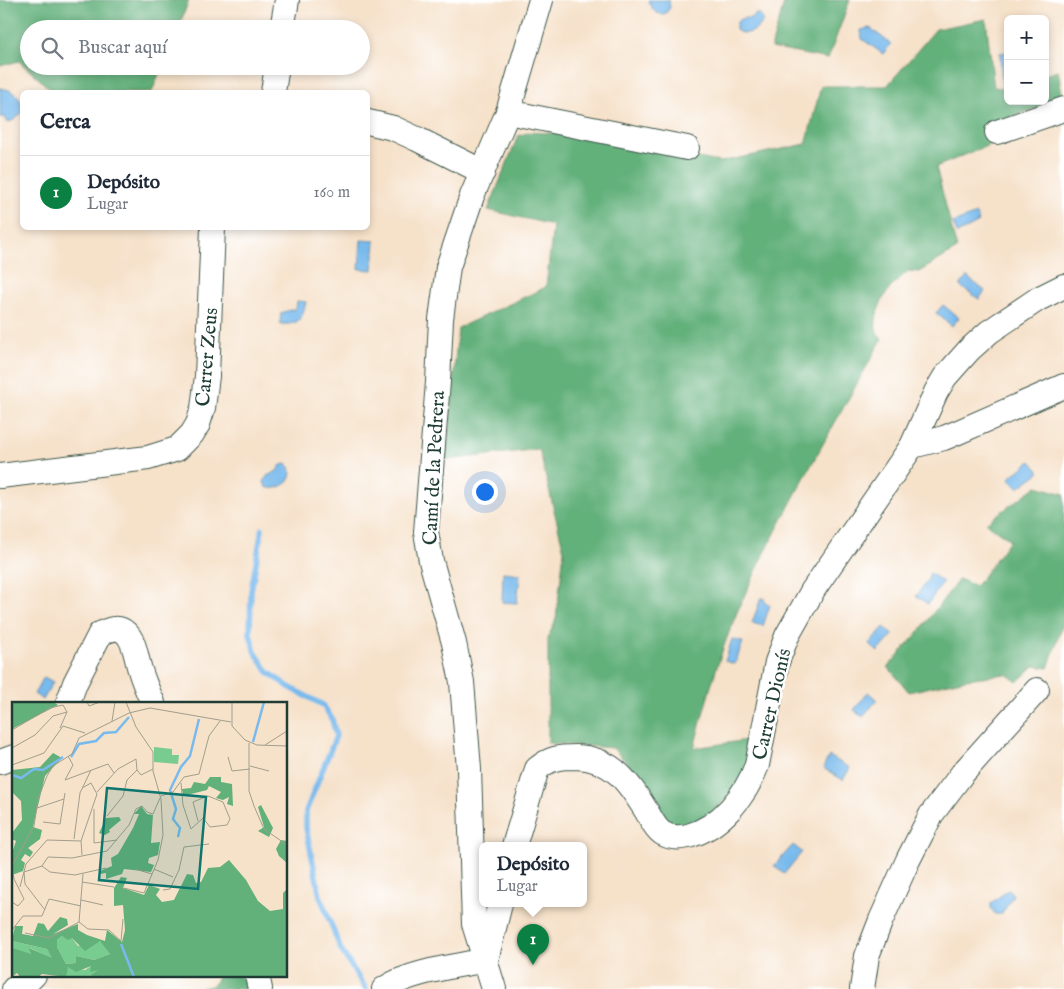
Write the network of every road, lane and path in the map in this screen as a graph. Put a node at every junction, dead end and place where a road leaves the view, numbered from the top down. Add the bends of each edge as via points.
1 (287, 0) edge
2 (541, 0) edge
3 (284, 20) edge
4 (276, 75) edge
5 (273, 90) edge
6 (1064, 109) edge
7 (508, 112) junction
8 (370, 122) edge
9 (997, 132) dead end
10 (687, 148) dead end
11 (482, 172) junction
12 (213, 230) edge
13 (1064, 286) edge
14 (1064, 386) edge
15 (912, 446) junction
16 (0, 476) edge
17 (1036, 690) dead end
18 (68, 702) edge
19 (152, 702) edge
20 (12, 758) edge
21 (0, 762) edge
22 (515, 842) edge
23 (499, 907) edge
24 (486, 960) junction
25 (33, 976) edge
26 (257, 976) edge
27 (14, 989) edge
28 (260, 989) edge
29 (384, 989) edge
30 (494, 989) edge
31 (862, 989) edge

1 - 3 street
2 - 7 street, Camí de la Pedrera
4 - 5 street
6 - 9 street
7 - 10 street
7 - 11 street, Camí de la Pedrera
8 - 11 street via 417,138
11 - 24 street, Camí de la Pedrera via 448,267 442,300 426,532 430,561 462,682 469,769 474,924
12 - 16 street, Carrer Zeus via 207,376 203,408 192,434 177,449 148,458
13 - 15 street, Carrer Dionís via 995,328 959,361 936,392
14 - 15 street via 944,438
15 - 22 street, Carrer Dionís via 794,621 777,662 757,764 747,787 726,813 702,831 680,837 663,834 627,781 613,768 587,757 556,758 537,769
17 - 31 street via 962,774 931,815 877,929 867,956
18 - 19 street via 100,634 116,628 126,632 133,645
20 - 21 street
23 - 24 street
24 - 29 street via 424,974
24 - 30 street, Camí de la Pedrera
25 - 27 street
26 - 28 street

